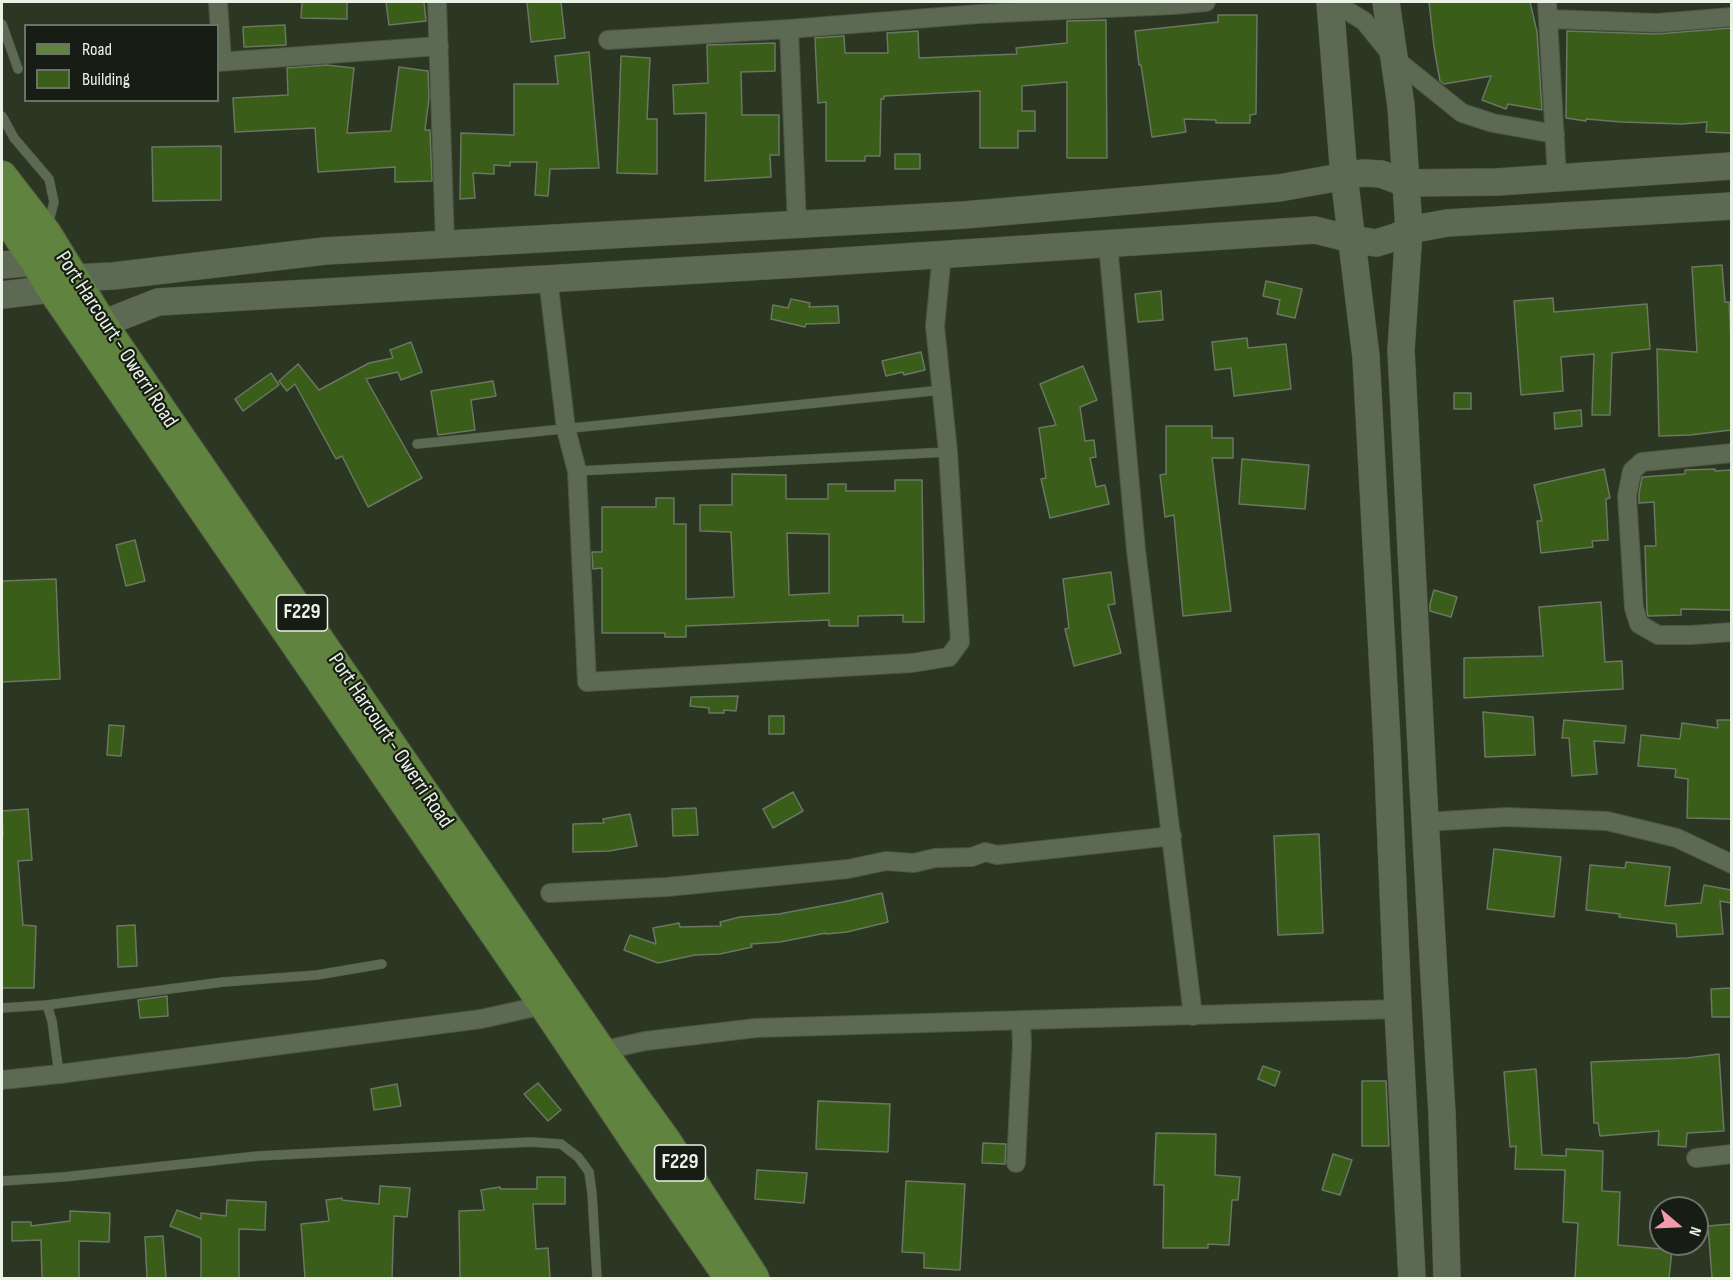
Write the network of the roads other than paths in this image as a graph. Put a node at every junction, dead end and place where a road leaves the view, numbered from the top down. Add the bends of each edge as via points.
1 (218, 2) edge
2 (437, 2) edge
3 (1206, 2) edge
4 (1332, 2) edge
5 (1386, 2) edge
6 (1549, 10) edge
7 (1731, 17) edge
8 (2, 24) edge
9 (219, 24) edge
10 (789, 29) junction
11 (219, 32) edge
12 (608, 40) dead end
13 (439, 46) junction
14 (1395, 59) junction
15 (220, 61) edge
16 (18, 69) dead end
17 (2, 116) edge
18 (1555, 134) junction
19 (1731, 166) edge
20 (2, 176) edge
21 (1344, 176) junction
22 (1557, 178) junction
23 (1405, 183) junction
24 (1731, 206) edge
25 (2, 212) edge
26 (796, 225) junction
27 (1409, 230) junction
28 (46, 233) junction
29 (1351, 239) junction
30 (445, 244) junction
31 (1108, 244) junction
32 (942, 254) junction
33 (36, 262) junction
34 (2, 265) edge
35 (548, 279) junction
36 (63, 284) junction
37 (2, 295) edge
38 (102, 324) junction
39 (942, 390) junction
40 (566, 429) junction
41 (417, 444) dead end
42 (948, 452) junction
43 (1731, 453) edge
44 (577, 471) junction
45 (1731, 632) edge
46 (1425, 822) junction
47 (1172, 836) junction
48 (1731, 864) edge
49 (550, 893) dead end
50 (382, 964) dead end
51 (47, 1005) junction
52 (544, 1005) junction
53 (2, 1008) edge
54 (1398, 1009) junction
55 (1193, 1016) junction
56 (1021, 1020) junction
57 (602, 1051) junction
58 (59, 1074) junction
59 (2, 1080) edge
60 (1731, 1154) edge
61 (1696, 1158) dead end
62 (1016, 1163) dead end
63 (2, 1182) edge
64 (597, 1278) edge
65 (730, 1278) edge
66 (754, 1278) edge
67 (1412, 1278) edge
68 (1447, 1278) edge

1 - 9 street
2 - 13 street
3 - 10 street
4 - 14 street via 1364,21
4 - 21 street
5 - 14 street
6 - 7 street via 1658,23
6 - 18 street
8 - 16 lane
10 - 12 street
10 - 26 street
11 - 15 street
13 - 15 street
13 - 30 street
14 - 18 street via 1462,113
14 - 23 street
17 - 28 lane via 14,138 49,179 54,202
18 - 22 street
19 - 22 street
20 - 28 main road, Port Harcourt - Owerri Road / F229
21 - 23 street via 1381,174
21 - 26 street via 1279,188
21 - 29 street
22 - 23 street
23 - 27 street
24 - 27 street via 1447,223
25 - 33 main road, Port Harcourt - Owerri Road / F229
26 - 30 street
27 - 29 street via 1376,243
27 - 46 street via 1401,350
28 - 36 main road, Port Harcourt - Owerri Road / F229
29 - 31 street via 1315,230
29 - 54 street via 1366,357
30 - 36 street via 325,251
31 - 32 street
31 - 47 street via 1136,550
32 - 35 street
32 - 39 street via 936,326
33 - 34 street
33 - 36 main road, Port Harcourt - Owerri Road / F229
35 - 38 street via 158,302
35 - 40 street
36 - 37 street
36 - 38 main road, Port Harcourt - Owerri Road / F229
36 - 52 main road, Port Harcourt - Owerri Road / F229
38 - 57 main road, Port Harcourt - Owerri Road / F229
39 - 40 lane
39 - 42 street
40 - 41 lane
40 - 44 street
42 - 44 lane
42 - 44 street via 960,642 949,657 912,663 587,682
43 - 45 street via 1642,462 1632,471 1628,496 1634,608 1639,624 1658,635
46 - 48 street via 1507,817 1607,821 1677,838
46 - 68 street
47 - 49 street via 997,855 985,852 914,863 886,861 848,869 667,887
47 - 55 street
50 - 51 lane via 317,975 223,982
51 - 53 lane
51 - 58 lane
52 - 58 street via 481,1019
52 - 65 main road, Port Harcourt - Owerri Road / F229
54 - 55 street
54 - 67 street
55 - 56 street
56 - 57 street via 756,1028 645,1041
56 - 62 street
57 - 66 main road, Port Harcourt - Owerri Road / F229 via 666,1141
58 - 59 street
60 - 61 street
63 - 64 lane via 258,1156 531,1142 561,1144 589,1172

